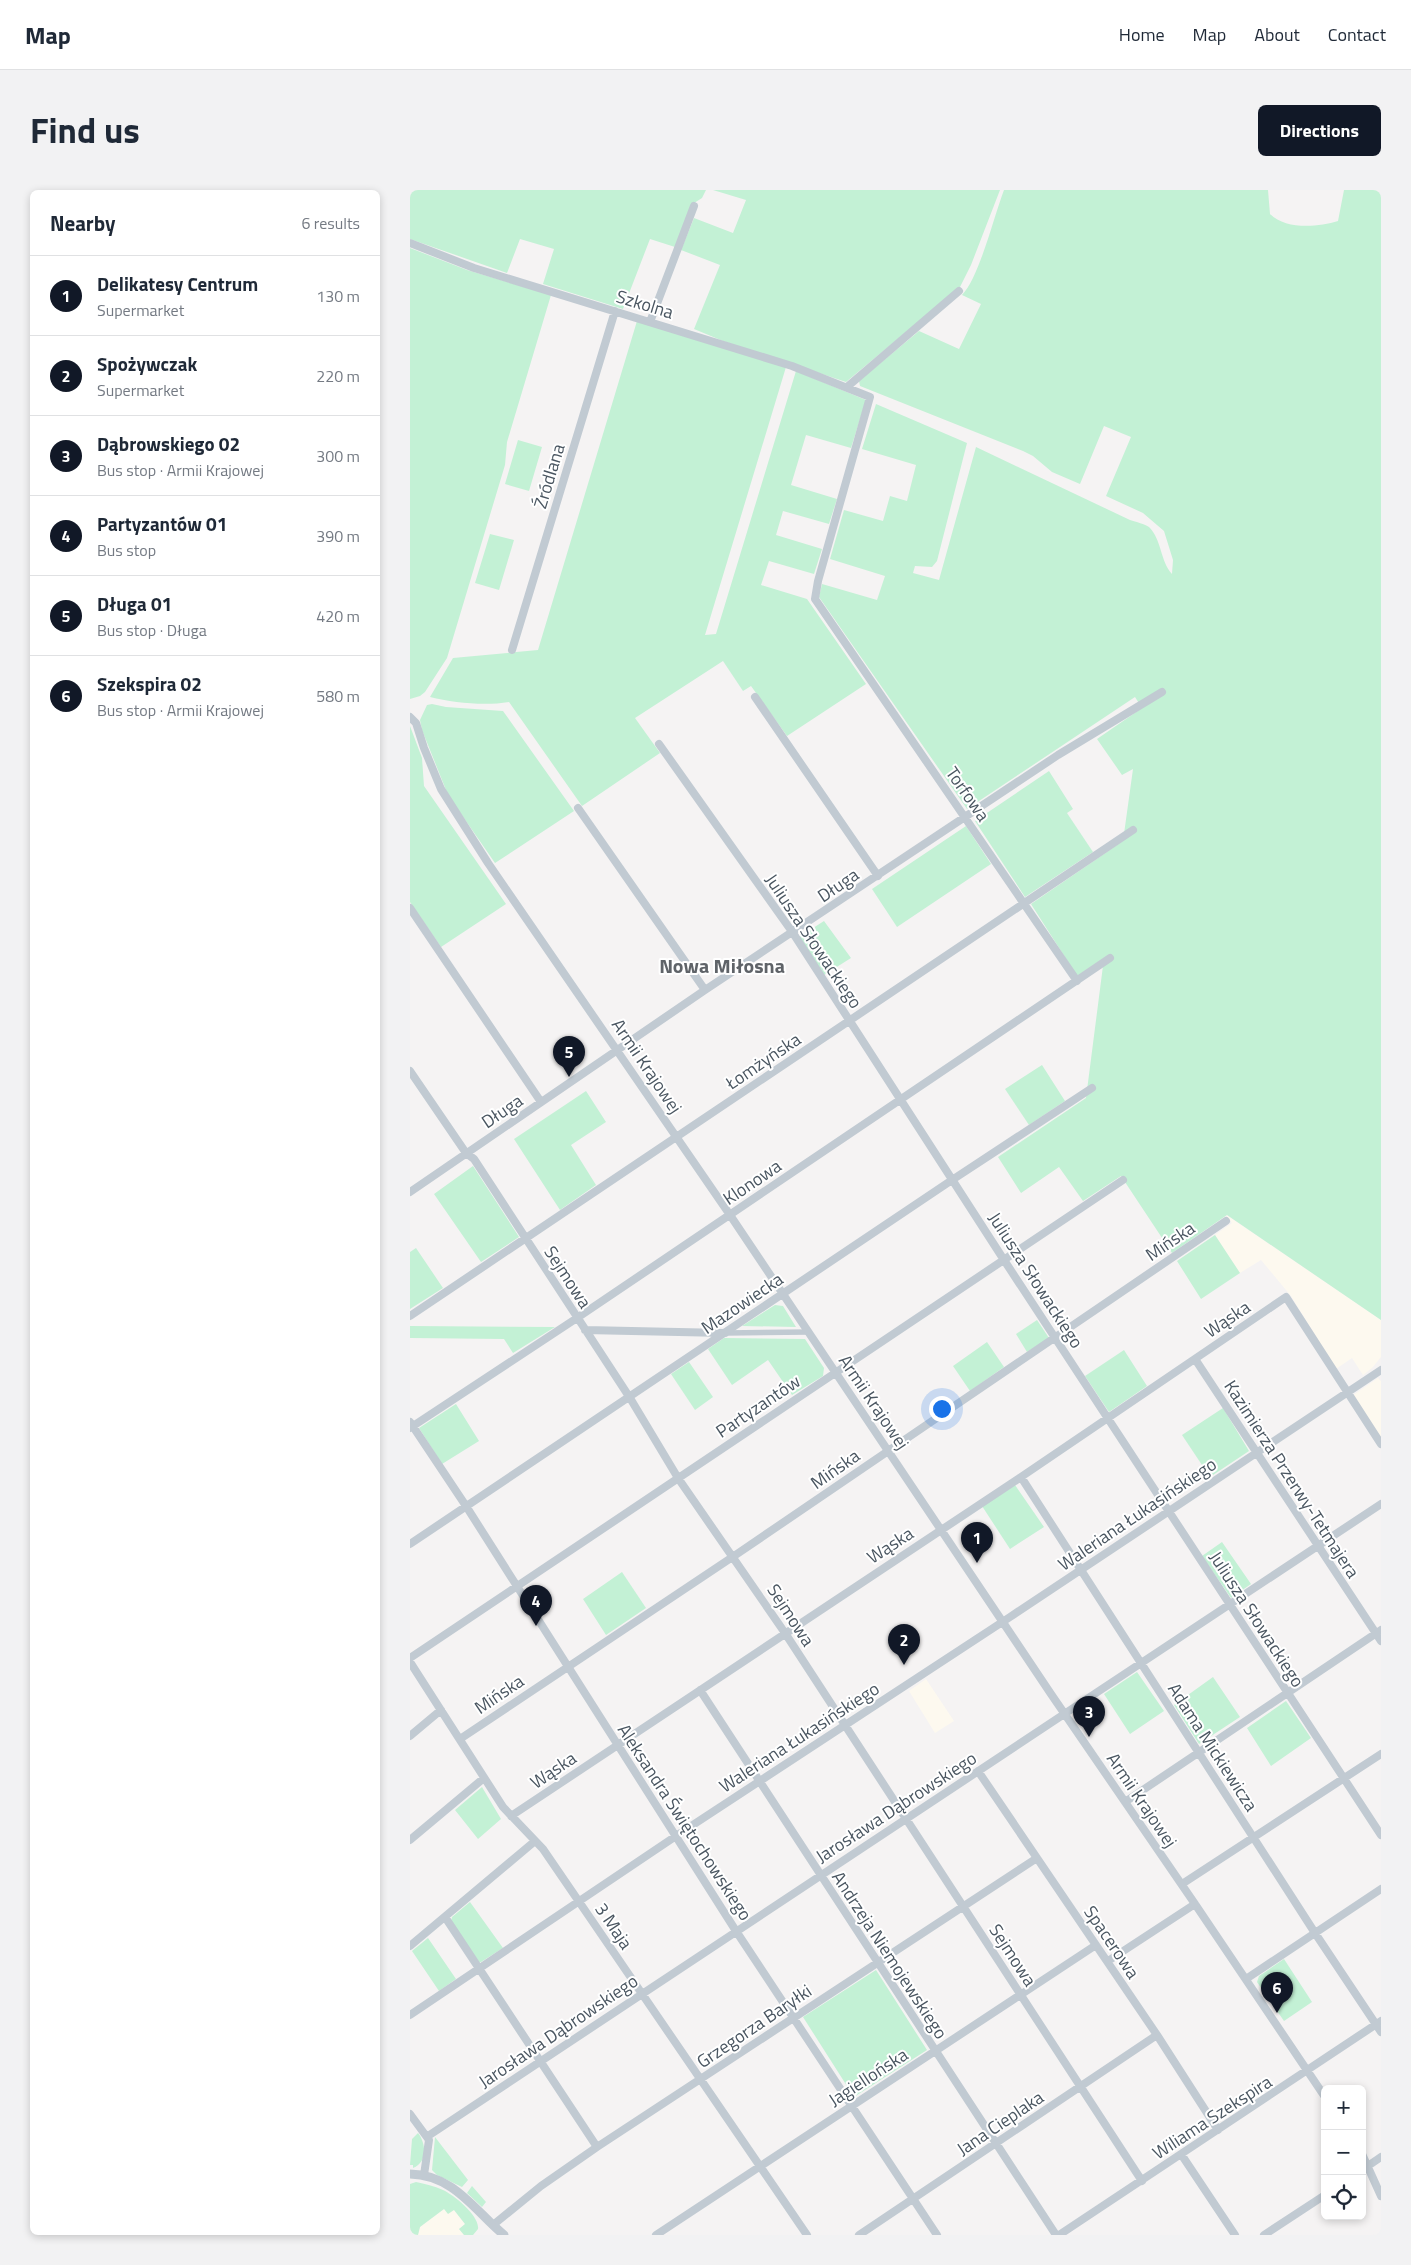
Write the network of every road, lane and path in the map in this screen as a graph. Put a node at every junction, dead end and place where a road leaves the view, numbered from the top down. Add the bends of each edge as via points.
1 (694, 206) dead end
2 (410, 243) edge
3 (959, 291) dead end
4 (615, 311) junction
5 (650, 322) junction
6 (847, 387) junction
7 (870, 396) joint
8 (512, 650) dead end
9 (1162, 692) dead end
10 (755, 697) dead end
11 (410, 717) edge
12 (660, 744) dead end
13 (578, 808) dead end
14 (966, 817) junction
15 (1133, 830) dead end
16 (878, 876) junction
17 (1025, 904) junction
18 (410, 908) edge
19 (793, 932) junction
20 (1110, 958) dead end
21 (1077, 981) junction
22 (705, 990) junction
23 (850, 1021) junction
24 (618, 1050) junction
25 (410, 1071) edge
26 (1092, 1088) dead end
27 (900, 1099) junction
28 (541, 1102) junction
29 (677, 1137) junction
30 (466, 1153) junction
31 (952, 1180) junction
32 (1123, 1180) dead end
33 (410, 1192) edge
34 (730, 1215) junction
35 (1226, 1221) dead end
36 (524, 1238) junction
37 (1004, 1260) junction
38 (783, 1293) junction
39 (410, 1316) edge
40 (577, 1318) junction
41 (585, 1330) junction
42 (725, 1332) junction
43 (809, 1332) junction
44 (1056, 1338) junction
45 (1195, 1359) junction
46 (1381, 1370) edge
47 (835, 1372) junction
48 (1346, 1392) junction
49 (630, 1398) junction
50 (1109, 1418) junction
51 (411, 1426) edge
52 (1381, 1444) edge
53 (889, 1450) junction
54 (1256, 1452) junction
55 (1021, 1477) junction
56 (678, 1478) junction
57 (1381, 1504) edge
58 (466, 1506) junction
59 (1168, 1510) junction
60 (941, 1530) junction
61 (410, 1544) edge
62 (1318, 1545) junction
63 (734, 1556) junction
64 (1080, 1569) junction
65 (518, 1588) junction
66 (1229, 1605) junction
67 (1002, 1622) junction
68 (785, 1632) junction
69 (1379, 1632) edge
70 (1381, 1641) edge
71 (410, 1660) edge
72 (1140, 1663) junction
73 (568, 1666) junction
74 (700, 1690) junction
75 (1287, 1694) junction
76 (441, 1710) junction
77 (1064, 1714) junction
78 (845, 1726) junction
79 (410, 1736) edge
80 (460, 1739) junction
81 (618, 1745) junction
82 (1200, 1753) junction
83 (1381, 1754) edge
84 (978, 1772) junction
85 (484, 1778) junction
86 (1344, 1778) junction
87 (759, 1782) junction
88 (1125, 1802) junction
89 (510, 1816) junction
90 (906, 1818) junction
91 (1381, 1835) edge
92 (676, 1836) junction
93 (1254, 1836) junction
94 (410, 1840) edge
95 (535, 1841) junction
96 (1037, 1858) junction
97 (820, 1875) junction
98 (1182, 1884) junction
99 (1381, 1889) edge
100 (580, 1902) junction
101 (1195, 1904) junction
102 (964, 1906) junction
103 (445, 1917) junction
104 (736, 1931) junction
105 (1315, 1933) junction
106 (1096, 1945) junction
107 (410, 1946) edge
108 (1108, 1961) junction
109 (877, 1964) junction
110 (478, 1970) junction
111 (1246, 1979) junction
112 (642, 1993) junction
113 (1021, 1994) junction
114 (410, 2015) edge
115 (793, 2017) junction
116 (1379, 2023) edge
117 (1381, 2032) edge
118 (1157, 2035) junction
119 (936, 2051) junction
120 (541, 2060) junction
121 (1308, 2072) junction
122 (700, 2081) junction
123 (1080, 2086) junction
124 (1321, 2091) edge
125 (852, 2105) junction
126 (410, 2114) edge
127 (1218, 2130) junction
128 (428, 2136) junction
129 (995, 2144) junction
130 (597, 2147) junction
131 (1182, 2154) junction
132 (1381, 2157) edge
133 (759, 2166) junction
134 (1366, 2167) edge
135 (1366, 2170) edge
136 (410, 2174) edge
137 (424, 2175) junction
138 (1142, 2181) junction
139 (1381, 2196) edge
140 (1321, 2198) edge
141 (914, 2199) junction
142 (493, 2225) junction
143 (504, 2235) edge
144 (656, 2235) edge
145 (807, 2235) edge
146 (859, 2235) edge
147 (937, 2235) edge
148 (1057, 2235) edge
149 (1235, 2235) edge
150 (1264, 2235) edge

1 - 5 street
2 - 4 street, Szkolna via 474,268
3 - 6 street
4 - 5 street, Szkolna
4 - 8 street, Źródlana
5 - 6 street, Szkolna via 792,366
6 - 7 street, Szkolna
7 - 14 street, Torfowa via 815,599
9 - 14 street, Długa via 1058,755
10 - 16 street
11 - 24 street, Armii Krajowej via 416,723 441,789 462,824
12 - 19 street, Juliusza Słowackiego
13 - 22 street
14 - 16 street, Długa
14 - 17 street, Torfowa
15 - 17 street, Łomżyńska
16 - 19 street, Długa
17 - 21 street, Torfowa
17 - 23 street, Łomżyńska
18 - 28 street
19 - 22 street, Długa
19 - 23 street, Juliusza Słowackiego
20 - 21 street, Klonowa
21 - 27 street, Klonowa
22 - 24 street, Długa
23 - 27 street, Juliusza Słowackiego
23 - 29 street, Łomżyńska
24 - 28 street, Długa
24 - 29 street, Armii Krajowej
25 - 30 street, Sejmowa
26 - 31 street, Mazowiecka
27 - 31 street, Juliusza Słowackiego
27 - 34 street, Klonowa
28 - 30 street, Długa
29 - 34 street, Armii Krajowej
29 - 36 street, Łomżyńska
30 - 33 street, Długa
30 - 36 street, Sejmowa via 474,1159
31 - 37 street, Juliusza Słowackiego
31 - 38 street, Mazowiecka
32 - 37 street, Partyzantów
34 - 38 street, Armii Krajowej
34 - 40 street, Klonowa
35 - 44 street, Mińska
36 - 39 street, Łomżyńska
36 - 40 street, Sejmowa
37 - 44 street, Juliusza Słowackiego
37 - 47 street, Partyzantów
38 - 42 street, Mazowiecka
38 - 43 street, Armii Krajowej
40 - 41 street, Sejmowa
40 - 51 street, Klonowa
41 - 42 street
41 - 49 street, Sejmowa
42 - 43 street
42 - 49 street, Mazowiecka
43 - 47 street, Armii Krajowej
44 - 50 street, Juliusza Słowackiego
44 - 53 street, Mińska
45 - 48 street, Wąska via 1286,1297
45 - 50 street, Wąska
45 - 54 street, Kazimierza Przerwy-Tetmajera
46 - 48 street, Waleriana Łukasińskiego
47 - 53 street, Armii Krajowej
47 - 56 street, Partyzantów
48 - 52 street
48 - 54 street, Waleriana Łukasińskiego
49 - 56 street, Sejmowa
49 - 58 street, Mazowiecka
50 - 55 street, Wąska
50 - 59 street, Juliusza Słowackiego
51 - 58 street, Aleksandra Świętochowskiego
53 - 60 street, Armii Krajowej
53 - 63 street, Mińska
54 - 59 street, Waleriana Łukasińskiego
54 - 62 street, Kazimierza Przerwy-Tetmajera
55 - 60 street, Wąska
55 - 64 street, Adama Mickiewicza
56 - 63 street, Sejmowa
56 - 65 street, Partyzantów
57 - 62 street, Jarosława Dąbrowskiego
58 - 61 street, Mazowiecka
58 - 65 street, Aleksandra Świętochowskiego
59 - 64 street, Waleriana Łukasińskiego
59 - 66 street, Juliusza Słowackiego
60 - 67 street, Armii Krajowej
60 - 68 street, Wąska
62 - 66 street, Jarosława Dąbrowskiego
62 - 69 street, Kazimierza Przerwy-Tetmajera
63 - 68 street, Sejmowa
63 - 73 street, Mińska
64 - 67 street, Waleriana Łukasińskiego
64 - 72 street, Adama Mickiewicza
65 - 71 street, Partyzantów
65 - 73 street, Aleksandra Świętochowskiego
66 - 72 street, Jarosława Dąbrowskiego
66 - 75 street, Juliusza Słowackiego
67 - 77 street, Armii Krajowej
67 - 78 street, Waleriana Łukasińskiego
68 - 74 street, Wąska
68 - 78 street, Sejmowa
69 - 70 street, Kazimierza Przerwy-Tetmajera
69 - 75 street
71 - 76 street, 3 Maja
72 - 77 street, Jarosława Dąbrowskiego
72 - 82 street, Adama Mickiewicza
73 - 80 street, Mińska
73 - 81 street, Aleksandra Świętochowskiego
74 - 81 street, Wąska
74 - 87 street, Andrzeja Niemojewskiego
75 - 82 street
75 - 86 street, Juliusza Słowackiego
76 - 79 street
76 - 80 street, 3 Maja
77 - 84 street, Jarosława Dąbrowskiego
77 - 88 street, Armii Krajowej
78 - 87 street, Waleriana Łukasińskiego
78 - 90 street, Sejmowa
80 - 85 street, 3 Maja
81 - 89 street, Wąska
81 - 92 street, Aleksandra Świętochowskiego
82 - 88 street
82 - 93 street, Adama Mickiewicza
83 - 86 street
84 - 90 street, Jarosława Dąbrowskiego
84 - 96 street, Spacerowa
85 - 89 street, 3 Maja
85 - 94 street
86 - 91 street, Juliusza Słowackiego
86 - 93 street
87 - 92 street, Waleriana Łukasińskiego
87 - 97 street, Andrzeja Niemojewskiego
88 - 98 street, Armii Krajowej
89 - 95 street, 3 Maja
90 - 97 street, Jarosława Dąbrowskiego
90 - 102 street, Sejmowa
92 - 100 street, Waleriana Łukasińskiego
92 - 104 street, Aleksandra Świętochowskiego
93 - 98 street
93 - 105 street, Adama Mickiewicza
95 - 100 street, 3 Maja
95 - 103 street
96 - 102 street, Grzegorza Baryłki
96 - 106 street, Spacerowa
97 - 104 street, Jarosława Dąbrowskiego
97 - 109 street, Andrzeja Niemojewskiego
98 - 101 street, Armii Krajowej
99 - 105 street
100 - 110 street, Waleriana Łukasińskiego
100 - 112 street, 3 Maja
101 - 108 street
101 - 111 street, Armii Krajowej
102 - 109 street, Grzegorza Baryłki
102 - 113 street, Sejmowa
103 - 107 street
103 - 110 street
104 - 112 street, Jarosława Dąbrowskiego
104 - 115 street, Aleksandra Świętochowskiego
105 - 111 street
105 - 116 street, Adama Mickiewicza
106 - 108 street, Spacerowa
106 - 113 street, Jagiellońska
108 - 118 street, Spacerowa
109 - 115 street, Grzegorza Baryłki
109 - 119 street, Andrzeja Niemojewskiego
110 - 114 street, Waleriana Łukasińskiego
110 - 120 street
111 - 121 street, Armii Krajowej
112 - 120 street, Jarosława Dąbrowskiego
112 - 122 street, 3 Maja
113 - 119 street, Jagiellońska
113 - 123 street, Sejmowa
115 - 122 street, Grzegorza Baryłki
115 - 125 street, Aleksandra Świętochowskiego
116 - 117 street, Adama Mickiewicza
116 - 121 street, Wiliama Szekspira
118 - 123 street, Jana Cieplaka
118 - 127 street, Spacerowa
119 - 125 street, Jagiellońska
119 - 129 street, Andrzeja Niemojewskiego
120 - 128 street, Jarosława Dąbrowskiego
120 - 130 street
121 - 124 street, Armii Krajowej
121 - 127 street, Wiliama Szekspira
122 - 130 street, Grzegorza Baryłki
122 - 133 street, 3 Maja
123 - 129 street, Jana Cieplaka
123 - 138 street, Sejmowa
125 - 133 street, Jagiellońska
125 - 141 street, Aleksandra Świętochowskiego
126 - 128 street
127 - 131 street, Wiliama Szekspira
128 - 137 street
129 - 141 street, Jana Cieplaka
129 - 148 street, Andrzeja Niemojewskiego
130 - 142 street, Grzegorza Baryłki
131 - 138 street, Wiliama Szekspira
131 - 149 street
132 - 134 street
133 - 144 street, Jagiellońska
133 - 145 street, 3 Maja
135 - 139 street
136 - 137 street
137 - 142 street via 462,2193
138 - 148 street, Wiliama Szekspira
140 - 150 street
141 - 146 street, Jana Cieplaka
141 - 147 street, Aleksandra Świętochowskiego
142 - 143 street

